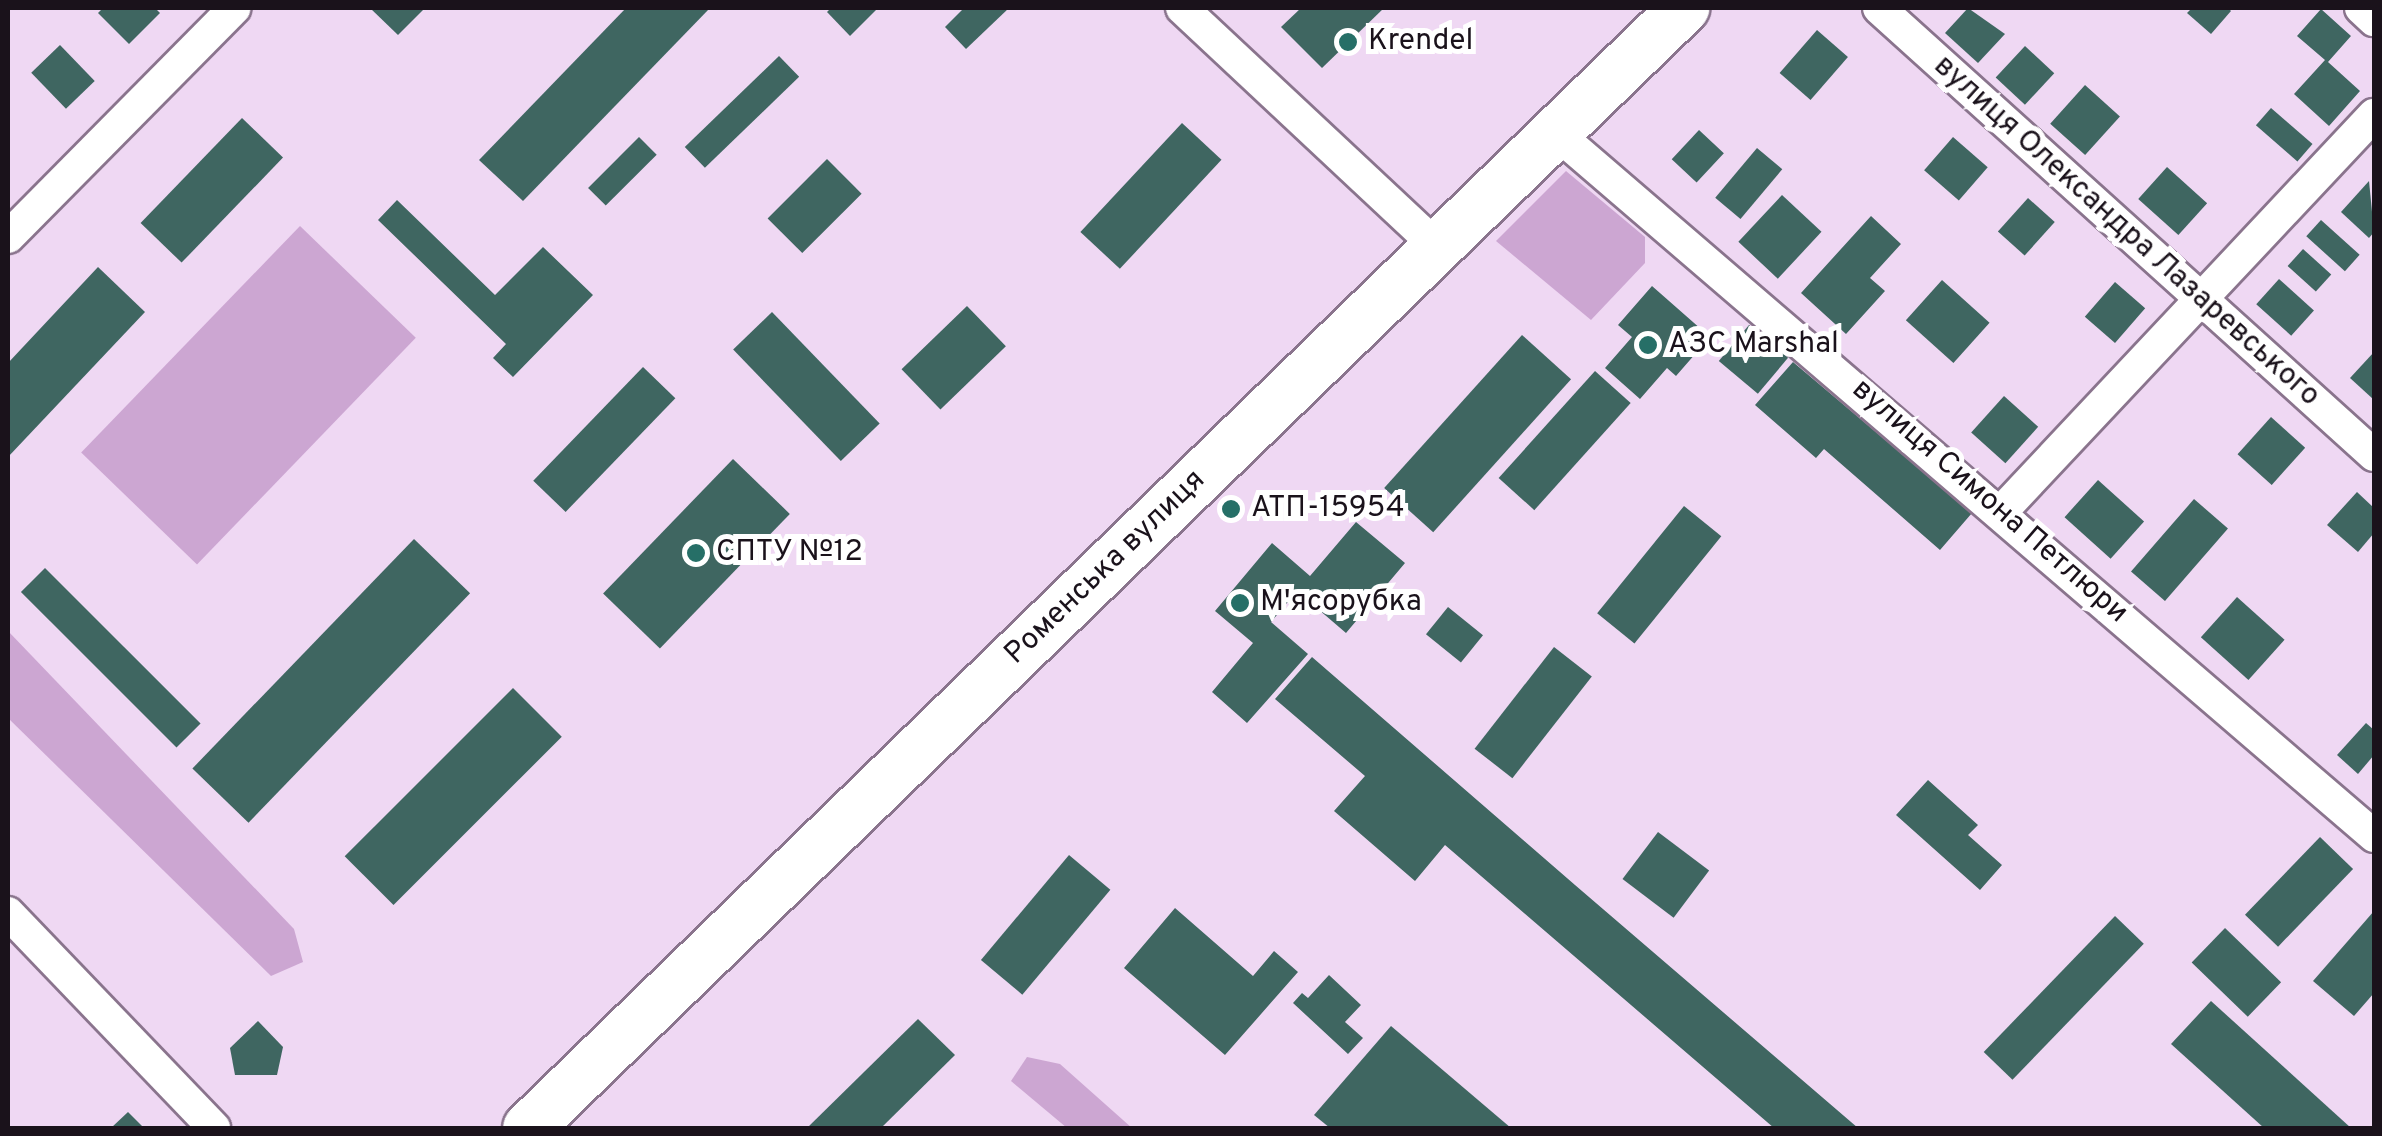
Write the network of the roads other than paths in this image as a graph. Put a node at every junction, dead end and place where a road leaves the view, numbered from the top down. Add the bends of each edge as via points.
1 (1182, 8) edge
2 (1684, 8) edge
3 (1879, 8) edge
4 (2361, 8) edge
5 (220, 13) edge
6 (2374, 20) edge
7 (2374, 115) edge
8 (1556, 132) junction
9 (8, 237) edge
10 (1435, 245) junction
11 (2202, 302) junction
12 (2374, 455) edge
13 (2002, 512) junction
14 (2372, 829) edge
15 (8, 913) edge
16 (214, 1128) edge
17 (528, 1128) edge

1 - 10 street
2 - 8 main road, Роменська вулиця
3 - 11 street, вулиця Олександра Лазаревського
4 - 6 street
5 - 9 street
7 - 11 street
8 - 10 main road, Роменська вулиця
8 - 13 street, вулиця Симона Петлюри
10 - 17 main road, Роменська вулиця
11 - 12 street, вулиця Олександра Лазаревського
11 - 13 street
13 - 14 street, вулиця Симона Петлюри
15 - 16 street

